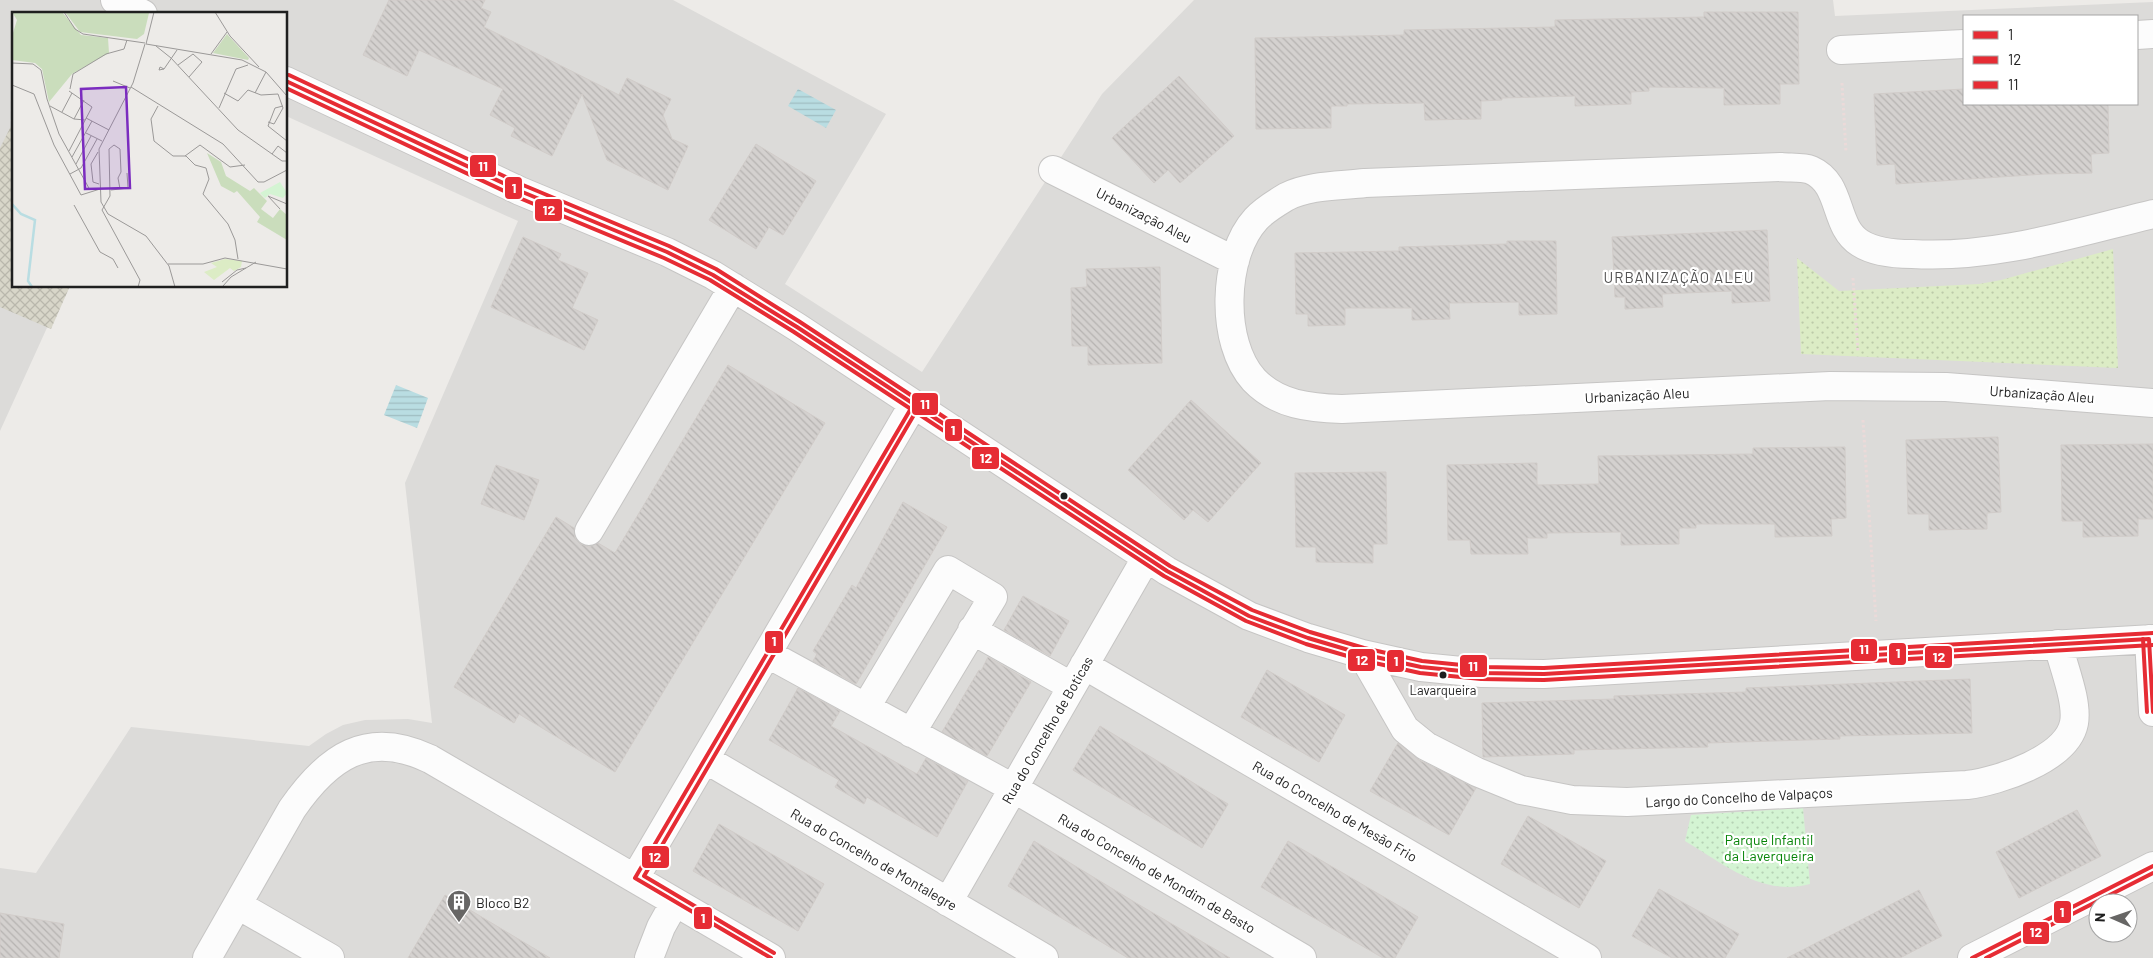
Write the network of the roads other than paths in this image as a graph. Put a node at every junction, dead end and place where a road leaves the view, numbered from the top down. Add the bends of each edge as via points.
1 (116, 0) edge
2 (139, 12) edge
3 (2153, 34) edge
4 (2138, 35) edge
5 (1963, 44) edge
6 (1841, 50) dead end
7 (288, 82) edge
8 (1053, 170) dead end
9 (2153, 214) edge
10 (1235, 260) junction
11 (734, 287) junction
12 (2153, 403) edge
13 (913, 405) junction
14 (589, 531) dead end
15 (1146, 558) junction
16 (972, 630) junction
17 (2151, 639) edge
18 (2058, 644) junction
19 (768, 654) junction
20 (1362, 654) junction
21 (1078, 676) junction
22 (866, 707) junction
23 (2153, 712) edge
24 (911, 732) junction
25 (705, 759) junction
26 (1013, 788) junction
27 (2153, 866) edge
28 (635, 878) junction
29 (675, 902) junction
30 (948, 902) junction
31 (238, 905) junction
32 (289, 948) edge
33 (208, 958) edge
34 (330, 958) edge
35 (649, 958) edge
36 (771, 958) edge
37 (1044, 958) edge
38 (1302, 958) edge
39 (1587, 958) edge
40 (1972, 958) edge

1 - 2 street
3 - 4 street
5 - 6 street
7 - 11 street via 520,191 667,252
8 - 10 street, Urbanização Aleu
9 - 10 street, Urbanização Aleu via 1986,252 1928,255 1880,251 1860,244 1841,216 1833,189 1810,170 1781,167 1365,183 1328,186 1289,196 1255,219
10 - 12 street, Urbanização Aleu via 1230,312 1241,361 1255,380 1275,395 1293,404 1317,408 1830,386 1946,387
11 - 13 street
11 - 14 street
13 - 15 street
13 - 19 street
15 - 20 street via 1249,616
15 - 21 street, Rua do Concelho de Boticas
16 - 21 street, Rua do Concelho de Mesão Frio
16 - 22 street via 993,597 948,570
16 - 24 street
17 - 18 street
17 - 23 street
18 - 20 street via 1521,674 1437,669
18 - 20 street, Largo do Concelho de Valpaços via 2074,706 2072,729 2065,742 2044,757 2001,778 1967,785 1627,802 1572,800 1521,790 1426,746 1405,729
19 - 22 street, Rua do Concelho de Mondim de Basto
19 - 25 street
21 - 26 street, Rua do Concelho de Boticas
21 - 39 street, Rua do Concelho de Mesão Frio
22 - 24 street, Rua do Concelho de Mondim de Basto
24 - 26 street, Rua do Concelho de Mondim de Basto
25 - 28 street
25 - 30 street, Rua do Concelho de Montalegre
26 - 30 street, Rua do Concelho de Boticas
26 - 38 street, Rua do Concelho de Mondim de Basto
27 - 40 street
28 - 29 street
28 - 31 street via 430,758 395,746 375,746 354,751 335,762 305,791
29 - 35 street via 661,926
29 - 36 street
30 - 37 street, Rua do Concelho de Montalegre
31 - 32 street
31 - 33 street
32 - 34 street

